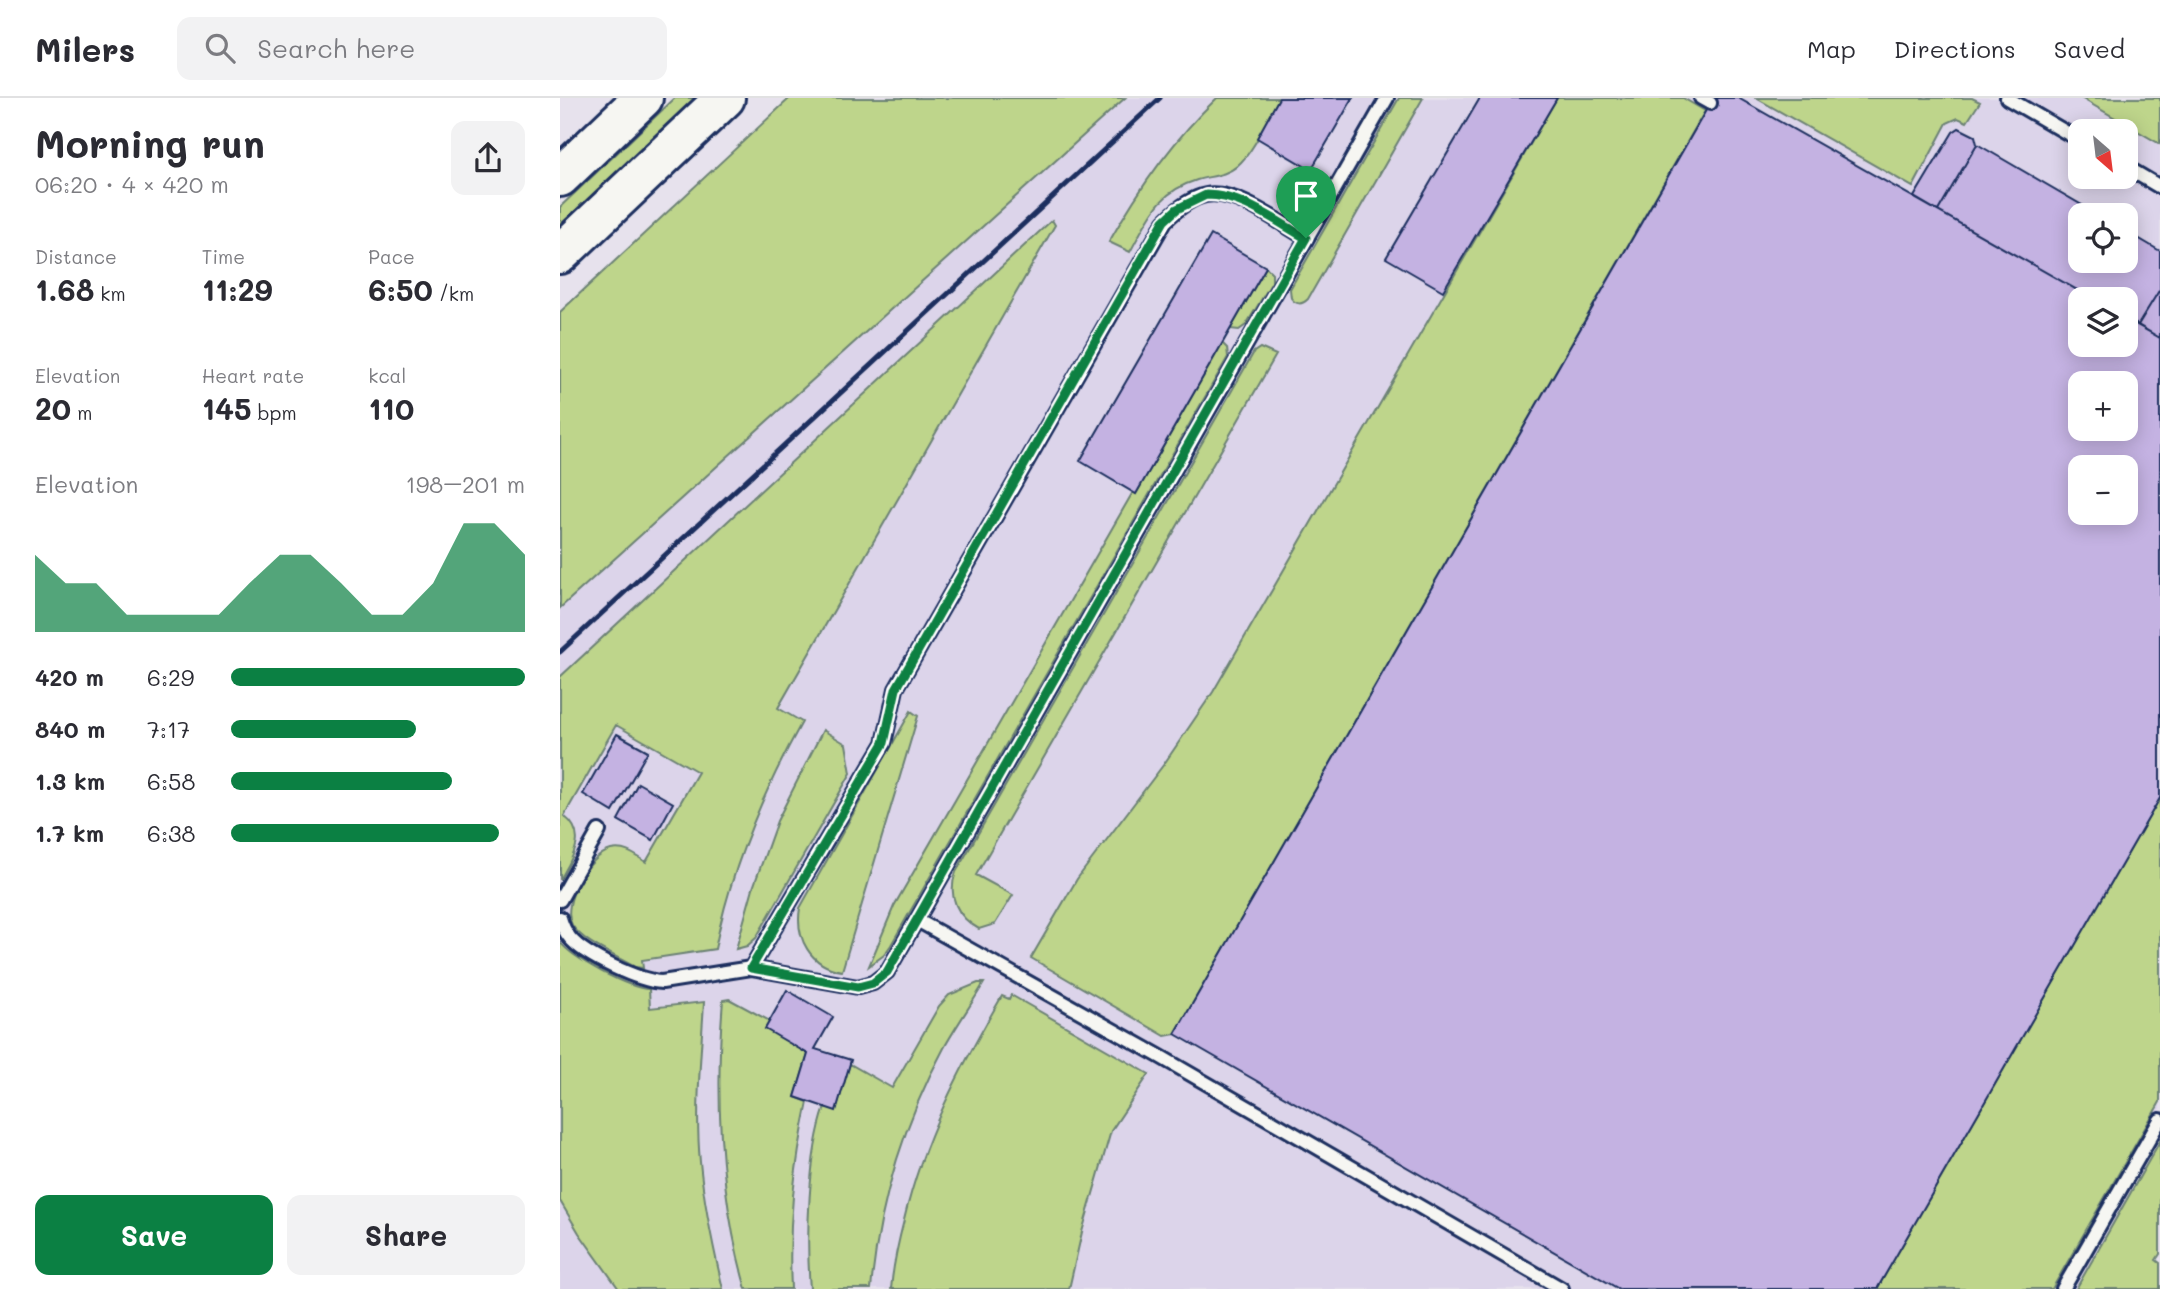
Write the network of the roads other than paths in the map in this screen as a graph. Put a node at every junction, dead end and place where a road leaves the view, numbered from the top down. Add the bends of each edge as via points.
1 (643, 98) edge
2 (725, 98) edge
3 (1388, 98) edge
4 (2007, 98) edge
5 (2068, 133) edge
6 (2138, 174) edge
7 (560, 177) edge
8 (2160, 187) edge
9 (1306, 238) junction
10 (560, 254) edge
11 (599, 831) dead end
12 (560, 900) edge
13 (560, 918) edge
14 (917, 920) junction
15 (751, 968) junction
16 (2160, 1120) edge
17 (1562, 1289) edge
18 (2063, 1289) edge

1 - 7 highway
2 - 10 highway
3 - 9 lane
4 - 5 lane
6 - 8 lane
9 - 14 lane
9 - 15 lane via 1222,195 1190,202 1164,221 896,689 884,743
11 - 12 lane
13 - 15 lane via 578,946 649,982
14 - 15 lane via 887,972 873,983 858,987
14 - 17 lane
16 - 18 lane

